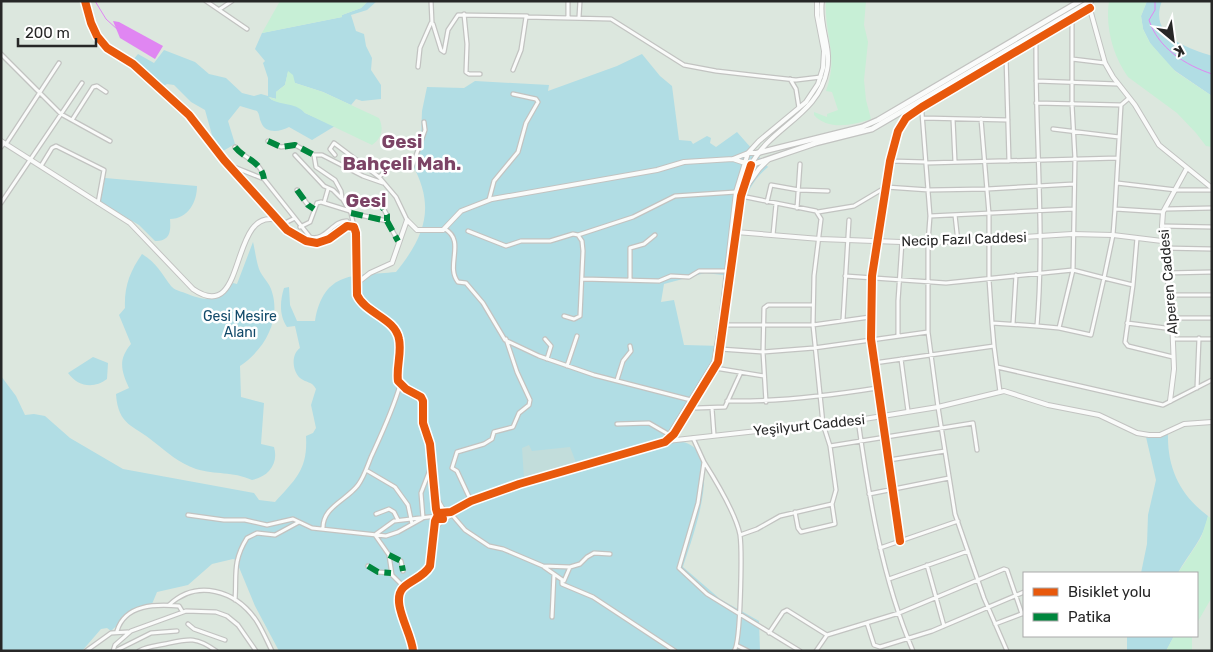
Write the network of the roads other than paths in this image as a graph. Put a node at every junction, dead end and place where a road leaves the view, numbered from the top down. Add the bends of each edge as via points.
1 (85, 1) edge
2 (206, 1) edge
3 (232, 1) edge
4 (431, 1) edge
5 (568, 1) edge
6 (580, 1) edge
7 (817, 1) edge
8 (822, 1) edge
9 (1080, 1) edge
10 (1089, 3) edge
11 (220, 10) junction
12 (464, 14) junction
13 (528, 16) junction
14 (568, 17) junction
15 (580, 17) junction
16 (1072, 19) junction
17 (432, 23) junction
18 (247, 28) dead end
19 (1036, 40) junction
20 (1005, 51) junction
21 (1, 54) edge
22 (1006, 58) junction
23 (1072, 59) junction
24 (59, 63) dead end
25 (1105, 63) junction
26 (418, 67) dead end
27 (513, 70) dead end
28 (480, 74) dead end
29 (821, 76) junction
30 (789, 79) junction
31 (1036, 81) junction
32 (1072, 83) junction
33 (82, 84) dead end
34 (1118, 84) junction
35 (106, 92) dead end
36 (39, 94) junction
37 (513, 94) dead end
38 (1128, 99) junction
39 (921, 100) junction
40 (1036, 104) junction
41 (1072, 104) junction
42 (1122, 105) junction
43 (922, 107) junction
44 (799, 109) junction
45 (61, 114) junction
46 (923, 118) junction
47 (953, 119) junction
48 (72, 120) junction
49 (981, 120) junction
50 (1008, 120) junction
51 (424, 122) dead end
52 (1053, 129) dead end
53 (1074, 131) junction
54 (770, 137) junction
55 (1119, 137) junction
56 (110, 141) dead end
57 (268, 141) dead end
58 (4, 143) edge
59 (235, 147) dead end
60 (1, 148) edge
61 (779, 149) junction
62 (748, 153) junction
63 (757, 153) junction
64 (314, 154) junction
65 (295, 155) dead end
66 (335, 155) dead end
67 (777, 156) junction
68 (1118, 158) junction
69 (733, 159) junction
70 (1075, 159) junction
71 (1037, 160) junction
72 (31, 161) junction
73 (890, 161) junction
74 (984, 161) junction
75 (1009, 161) junction
76 (926, 162) junction
77 (955, 162) junction
78 (743, 163) junction
79 (800, 164) dead end
80 (228, 165) junction
81 (751, 165) junction
82 (41, 166) junction
83 (316, 166) junction
84 (1187, 168) junction
85 (379, 177) junction
86 (316, 178) junction
87 (264, 179) junction
88 (383, 183) junction
89 (1117, 183) junction
90 (1074, 184) junction
91 (1038, 185) junction
92 (886, 187) junction
93 (328, 189) junction
94 (987, 189) junction
95 (1212, 189) edge
96 (297, 190) dead end
97 (799, 190) junction
98 (929, 190) junction
99 (1176, 190) junction
100 (828, 191) dead end
101 (736, 192) junction
102 (741, 196) junction
103 (342, 198) junction
104 (378, 199) dead end
105 (489, 200) junction
106 (767, 202) junction
107 (1, 203) edge
108 (324, 203) junction
109 (98, 204) junction
110 (776, 204) junction
111 (797, 208) junction
112 (1212, 208) edge
113 (314, 209) junction
114 (1073, 209) junction
115 (1116, 209) junction
116 (1039, 210) junction
117 (1165, 210) junction
118 (350, 212) junction
119 (818, 212) junction
120 (989, 214) junction
121 (956, 215) junction
122 (930, 216) junction
123 (293, 219) junction
124 (277, 220) junction
125 (407, 220) junction
126 (849, 220) dead end
127 (387, 221) junction
128 (348, 225) junction
129 (1162, 226) junction
130 (300, 227) junction
131 (354, 227) junction
132 (1212, 227) edge
133 (445, 229) junction
134 (468, 231) dead end
135 (736, 232) junction
136 (1072, 234) junction
137 (578, 235) junction
138 (655, 235) dead end
139 (773, 235) junction
140 (1113, 235) junction
141 (1041, 237) junction
142 (1137, 238) junction
143 (820, 239) junction
144 (846, 240) junction
145 (878, 240) junction
146 (990, 240) junction
147 (398, 241) junction
148 (902, 241) junction
149 (1162, 241) junction
150 (958, 242) junction
151 (928, 243) junction
152 (1162, 248) junction
153 (1212, 249) edge
154 (1073, 270) junction
155 (727, 271) junction
156 (1041, 272) junction
157 (1212, 272) edge
158 (1165, 273) junction
159 (1016, 275) junction
160 (845, 276) junction
161 (872, 276) junction
162 (989, 278) junction
163 (1104, 278) junction
164 (583, 279) junction
165 (899, 279) junction
166 (630, 280) junction
167 (928, 282) junction
168 (356, 284) junction
169 (1133, 285) junction
170 (1170, 295) junction
171 (1212, 295) edge
172 (813, 305) junction
173 (564, 316) dead end
174 (870, 317) junction
175 (1172, 318) junction
176 (1212, 318) edge
177 (844, 320) junction
178 (992, 323) junction
179 (1127, 323) junction
180 (1013, 324) junction
181 (724, 325) junction
182 (813, 325) junction
183 (762, 326) junction
184 (1037, 326) junction
185 (1059, 328) junction
186 (1173, 330) junction
187 (928, 332) junction
188 (577, 336) dead end
189 (898, 336) junction
190 (1199, 338) junction
191 (545, 339) dead end
192 (871, 339) junction
193 (1173, 339) junction
194 (1212, 339) edge
195 (506, 340) junction
196 (630, 346) dead end
197 (994, 346) junction
198 (814, 348) junction
199 (720, 349) junction
200 (763, 352) junction
201 (930, 355) junction
202 (1173, 357) junction
203 (547, 359) junction
204 (901, 359) junction
205 (874, 363) junction
206 (567, 367) junction
207 (715, 368) junction
208 (997, 368) junction
209 (741, 372) junction
210 (764, 376) junction
211 (617, 380) junction
212 (1212, 380) edge
213 (400, 385) junction
214 (877, 388) junction
215 (1197, 388) junction
216 (1000, 392) junction
217 (821, 397) junction
218 (691, 400) junction
219 (727, 401) junction
220 (1170, 401) junction
221 (766, 402) junction
222 (692, 406) junction
223 (938, 407) junction
224 (712, 408) junction
225 (908, 411) junction
226 (882, 416) junction
227 (858, 420) junction
228 (1212, 422) edge
229 (617, 424) dead end
230 (823, 424) junction
231 (941, 429) junction
232 (668, 434) junction
233 (714, 435) junction
234 (693, 437) junction
235 (886, 438) junction
236 (861, 441) junction
237 (665, 442) junction
238 (830, 446) junction
239 (977, 450) dead end
240 (945, 451) junction
241 (432, 457) junction
242 (888, 460) junction
243 (704, 462) junction
244 (366, 470) junction
245 (949, 478) junction
246 (892, 488) junction
247 (869, 494) junction
248 (436, 498) junction
249 (471, 501) junction
250 (832, 504) junction
251 (465, 505) junction
252 (795, 512) junction
253 (444, 513) junction
254 (376, 514) dead end
255 (188, 515) dead end
256 (437, 516) junction
257 (453, 516) junction
258 (423, 518) junction
259 (411, 519) junction
260 (443, 519) junction
261 (398, 520) junction
262 (300, 521) junction
263 (958, 521) junction
264 (412, 524) junction
265 (323, 529) junction
266 (435, 532) junction
267 (375, 534) junction
268 (740, 535) junction
269 (900, 541) junction
270 (880, 548) junction
271 (968, 551) junction
272 (610, 554) dead end
273 (389, 555) junction
274 (927, 565) junction
275 (368, 566) dead end
276 (543, 566) junction
277 (570, 567) junction
278 (403, 571) dead end
279 (391, 574) junction
280 (554, 574) junction
281 (889, 579) junction
282 (562, 580) junction
283 (978, 580) junction
284 (404, 587) junction
285 (1023, 592) edge
286 (1015, 596) junction
287 (935, 599) junction
288 (235, 600) junction
289 (169, 605) junction
290 (988, 607) junction
291 (182, 611) junction
292 (900, 613) junction
293 (1023, 613) edge
294 (740, 614) junction
295 (552, 617) dead end
296 (867, 623) junction
297 (188, 624) dead end
298 (995, 624) junction
299 (944, 626) junction
300 (117, 631) junction
301 (178, 631) dead end
302 (129, 632) junction
303 (769, 632) junction
304 (826, 635) junction
305 (908, 639) junction
306 (225, 640) dead end
307 (134, 643) junction
308 (738, 646) junction
309 (86, 651) edge
310 (114, 651) edge
311 (139, 651) edge
312 (216, 651) edge
313 (255, 651) edge
314 (272, 651) edge
315 (413, 651) edge
316 (675, 651) edge
317 (734, 651) edge
318 (748, 651) edge
319 (800, 651) edge
320 (816, 651) edge
321 (912, 651) edge
322 (1007, 651) edge

1 - 80 street via 94,29 107,48 133,64 189,115
2 - 11 street
3 - 11 street
4 - 17 street
5 - 14 street
6 - 15 street
7 - 29 street via 824,51
8 - 54 street via 828,69 822,86 810,105
9 - 61 main road via 878,120
10 - 16 street
10 - 20 main road
10 - 25 street
11 - 18 street
12 - 13 street
12 - 17 street via 458,15 451,23 444,52
12 - 28 street via 466,72
13 - 14 street
13 - 27 street via 524,19 521,50
14 - 15 street
15 - 30 street via 611,19 684,65
16 - 19 street
16 - 23 street
17 - 26 street via 420,48
19 - 22 street
19 - 31 street
20 - 22 street
20 - 39 main road
21 - 36 street
22 - 43 street
22 - 50 street
23 - 25 street
23 - 32 street
24 - 36 street
25 - 34 street
29 - 30 street
29 - 44 street via 812,95
30 - 44 street via 796,89
31 - 32 street
31 - 40 street
32 - 34 street
32 - 41 street
33 - 45 street
34 - 38 street
35 - 48 street via 93,87
36 - 45 street
36 - 58 street
37 - 105 street via 538,102 526,123 518,152 496,178
38 - 42 street
38 - 84 street via 1159,145
39 - 43 street
39 - 67 main road via 872,129 816,142
40 - 41 street
40 - 71 street
41 - 42 street
41 - 53 street
42 - 55 street
43 - 46 street
43 - 73 street via 901,124
44 - 62 street via 759,140
45 - 48 street
45 - 72 street
46 - 47 street
46 - 76 street
47 - 49 street
47 - 77 street
48 - 56 street
49 - 50 street
49 - 74 street
50 - 75 street
51 - 85 street via 425,130 412,167 390,167
52 - 53 street
53 - 55 street
53 - 70 street
54 - 61 street via 771,147
54 - 63 street
55 - 68 street
57 - 64 street via 281,147 294,145
58 - 60 street
58 - 72 street
59 - 87 street via 241,155 253,159 262,170
61 - 63 main road
62 - 63 street
62 - 69 street
62 - 78 street
63 - 81 street
64 - 83 street
64 - 88 street via 335,160
65 - 86 street
66 - 85 street via 330,149 334,143
67 - 81 main road
67 - 102 street via 759,169
68 - 70 street
68 - 89 street
69 - 78 street
69 - 105 street via 684,162 657,170
70 - 71 street
70 - 90 street
71 - 75 street
71 - 91 street
72 - 82 street
72 - 107 street
73 - 76 street
73 - 92 street
74 - 75 street
74 - 77 street
74 - 94 street
76 - 77 street
76 - 98 street
78 - 81 street
78 - 101 street
79 - 97 street
80 - 87 street
80 - 124 street
81 - 102 street
82 - 109 street
82 - 109 street via 56,146 104,170
83 - 86 street
83 - 103 street via 335,180
84 - 95 street
84 - 99 street, Alperen Caddesi
85 - 88 street
86 - 93 street
87 - 123 street
88 - 125 street via 396,198
89 - 99 street
89 - 115 street
90 - 91 street
90 - 114 street
91 - 94 street
91 - 116 street
92 - 98 street
92 - 119 street via 854,206
92 - 145 street
93 - 103 street
93 - 108 street
94 - 98 street
94 - 120 street
95 - 99 street
96 - 113 street
97 - 100 street
97 - 106 street via 771,185
97 - 111 street
98 - 122 street
99 - 117 street, Alperen Caddesi
101 - 137 street via 675,196 633,217
101 - 155 street
102 - 106 street
102 - 135 street
103 - 118 street
104 - 127 street
105 - 133 street via 459,213
106 - 110 street
108 - 113 street via 317,203
108 - 118 street
109 - 124 street via 140,231 193,289 206,296 221,293 230,283 253,226 266,219
110 - 111 street
110 - 139 street
111 - 119 street
112 - 117 street
113 - 130 street via 310,222
114 - 116 street
114 - 136 street
115 - 117 street
115 - 140 street
116 - 120 street
116 - 141 street
117 - 129 street, Alperen Caddesi
118 - 127 street
118 - 131 street
119 - 143 street
120 - 121 street
120 - 146 street
121 - 122 street
121 - 150 street
122 - 151 street
123 - 124 street
123 - 130 street
124 - 128 street via 296,237 317,243 329,239
125 - 133 street via 417,230
125 - 147 street
126 - 144 street
127 - 147 street
128 - 130 street via 348,221 342,221 313,238
128 - 131 street
129 - 132 street
129 - 149 street, Alperen Caddesi
131 - 168 street
133 - 195 street via 456,242 453,265 456,279 474,291
134 - 137 street via 506,246
135 - 139 street, Necip Fazıl Caddesi
135 - 181 street
136 - 140 street, Necip Fazıl Caddesi
136 - 141 street, Necip Fazıl Caddesi
136 - 154 street
137 - 164 street via 582,243
138 - 166 street via 644,244 629,249
139 - 143 street, Necip Fazıl Caddesi
140 - 142 street, Necip Fazıl Caddesi
140 - 163 street
141 - 146 street, Necip Fazıl Caddesi
141 - 156 street
142 - 149 street, Necip Fazıl Caddesi
142 - 169 street
143 - 144 street, Necip Fazıl Caddesi
143 - 172 street
144 - 145 street, Necip Fazıl Caddesi
144 - 160 street
145 - 148 street, Necip Fazıl Caddesi
145 - 161 street
146 - 150 street, Necip Fazıl Caddesi
146 - 162 street
147 - 168 street via 392,263
148 - 151 street, Necip Fazıl Caddesi
148 - 165 street
149 - 152 street, Alperen Caddesi
150 - 151 street, Necip Fazıl Caddesi
151 - 167 street
152 - 153 street
152 - 158 street, Alperen Caddesi
154 - 156 street
154 - 163 street
154 - 185 street
155 - 166 street via 699,271 689,277 671,276 659,281
155 - 218 street via 714,362
156 - 159 street
156 - 184 street
157 - 158 street
158 - 170 street, Alperen Caddesi
159 - 162 street
159 - 180 street
160 - 161 street
160 - 177 street
161 - 165 street
161 - 174 street
162 - 167 street
162 - 178 street
163 - 169 street
163 - 185 street via 1091,335
164 - 166 street
164 - 173 street via 580,316 574,319
165 - 167 street
165 - 189 street
167 - 187 street
168 - 213 street via 362,303 395,328 400,350 397,378
169 - 179 street
170 - 171 street
170 - 175 street, Alperen Caddesi
172 - 182 street
172 - 183 street via 766,306 762,311
174 - 177 street
174 - 192 street
175 - 176 street
175 - 186 street, Alperen Caddesi
177 - 182 street
178 - 180 street
178 - 197 street
179 - 186 street
179 - 202 street via 1124,340 1127,345
180 - 184 street
181 - 183 street
181 - 199 street
182 - 183 street
182 - 198 street
183 - 200 street
184 - 185 street
186 - 193 street, Alperen Caddesi
187 - 189 street
187 - 201 street
188 - 206 street
189 - 192 street
190 - 193 street
190 - 194 street
190 - 215 street
191 - 203 street via 552,346
192 - 198 street
192 - 205 street
193 - 202 street, Alperen Caddesi
195 - 203 street
195 - 249 street via 530,400 529,405 519,413 514,427 494,432 492,440 484,444 457,452 452,468 457,471
196 - 211 street via 631,351 623,361
197 - 201 street
197 - 208 street
198 - 200 street
198 - 217 street
199 - 200 street
199 - 207 street
200 - 210 street
201 - 204 street
201 - 223 street
202 - 220 street, Alperen Caddesi
203 - 206 street
204 - 205 street
204 - 225 street
205 - 214 street
206 - 211 street
207 - 209 street
207 - 222 street
208 - 216 street
208 - 220 street via 1163,405
209 - 210 street
209 - 219 street
210 - 221 street
211 - 218 street
212 - 215 street
213 - 241 street via 423,400 424,423
213 - 244 street
214 - 217 street
214 - 226 street
215 - 220 street
216 - 223 street, Yeşilyurt Caddesi
216 - 228 street, Yeşilyurt Caddesi via 1014,393 1055,407 1099,414 1149,436 1160,435 1184,424
217 - 221 street
217 - 230 street
218 - 232 street
219 - 221 street
219 - 224 street via 724,407
222 - 224 street
222 - 237 street
223 - 225 street, Yeşilyurt Caddesi
223 - 231 street
224 - 233 street
225 - 226 street, Yeşilyurt Caddesi
226 - 227 street, Yeşilyurt Caddesi
226 - 235 street
227 - 230 street, Yeşilyurt Caddesi
227 - 236 street
229 - 232 street via 650,423
230 - 233 street, Yeşilyurt Caddesi
230 - 238 street
231 - 235 street
231 - 239 street via 973,423
231 - 240 street
232 - 237 street
233 - 234 street, Yeşilyurt Caddesi
234 - 237 street, Yeşilyurt Caddesi
234 - 243 street
235 - 236 street
235 - 242 street
236 - 238 street
236 - 247 street
237 - 249 street, Yeşilyurt Caddesi
238 - 250 street via 836,490
240 - 242 street
240 - 245 street
241 - 248 street
241 - 258 street via 421,495
242 - 246 street
243 - 268 street via 720,486
243 - 294 street via 698,503 678,568 707,594
244 - 259 street via 395,487 408,505
244 - 265 street via 357,487 326,514
245 - 246 street
245 - 263 street
246 - 247 street
246 - 269 street
247 - 270 street
248 - 253 street
248 - 256 street
249 - 251 street, Yeşilyurt Caddesi
250 - 252 street
250 - 252 street via 834,525 818,529 800,531
251 - 253 street
251 - 257 street
252 - 268 street
253 - 256 street
253 - 260 street
254 - 261 street via 389,509
255 - 262 street via 267,525 290,519
256 - 258 street
256 - 260 street
256 - 266 street
257 - 260 street
257 - 276 street via 465,530 489,546
258 - 259 street
258 - 264 street
259 - 261 street
259 - 264 street
260 - 266 street
261 - 267 street
262 - 265 street via 312,528
262 - 288 street via 275,535 258,533 246,538 236,564
263 - 269 street
263 - 271 street
264 - 267 street via 389,535
265 - 267 street
266 - 284 street via 430,566
267 - 273 street
268 - 294 street
269 - 270 street
270 - 281 street
271 - 274 street
271 - 283 street
272 - 277 street via 594,554
273 - 278 street via 401,561
273 - 279 street
274 - 281 street
274 - 287 street
275 - 279 street
276 - 277 street
276 - 280 street
277 - 282 street
279 - 284 street
280 - 282 street
280 - 295 street
281 - 292 street
282 - 316 street via 562,584 592,597
283 - 286 street via 1006,570
283 - 287 street
283 - 290 street
284 - 315 street via 398,604
285 - 286 street
286 - 290 street
286 - 293 street
287 - 292 street
287 - 299 street
288 - 289 street via 219,591 207,590 186,593
288 - 314 street via 256,619
289 - 291 street via 179,606
289 - 300 street via 151,605 130,612
290 - 298 street
290 - 299 street
291 - 302 street
291 - 313 street via 221,613 238,625
292 - 296 street
292 - 305 street
293 - 298 street
294 - 303 street
294 - 308 street
296 - 304 street
296 - 305 street via 874,645 880,647
297 - 306 street
298 - 322 street
299 - 305 street
300 - 302 street
300 - 309 street
301 - 307 street via 154,632
302 - 310 street via 115,645
303 - 304 street via 787,610
303 - 319 street
304 - 320 street
305 - 321 street
307 - 310 street
307 - 311 street
308 - 317 street
308 - 318 street
311 - 312 street via 186,638

